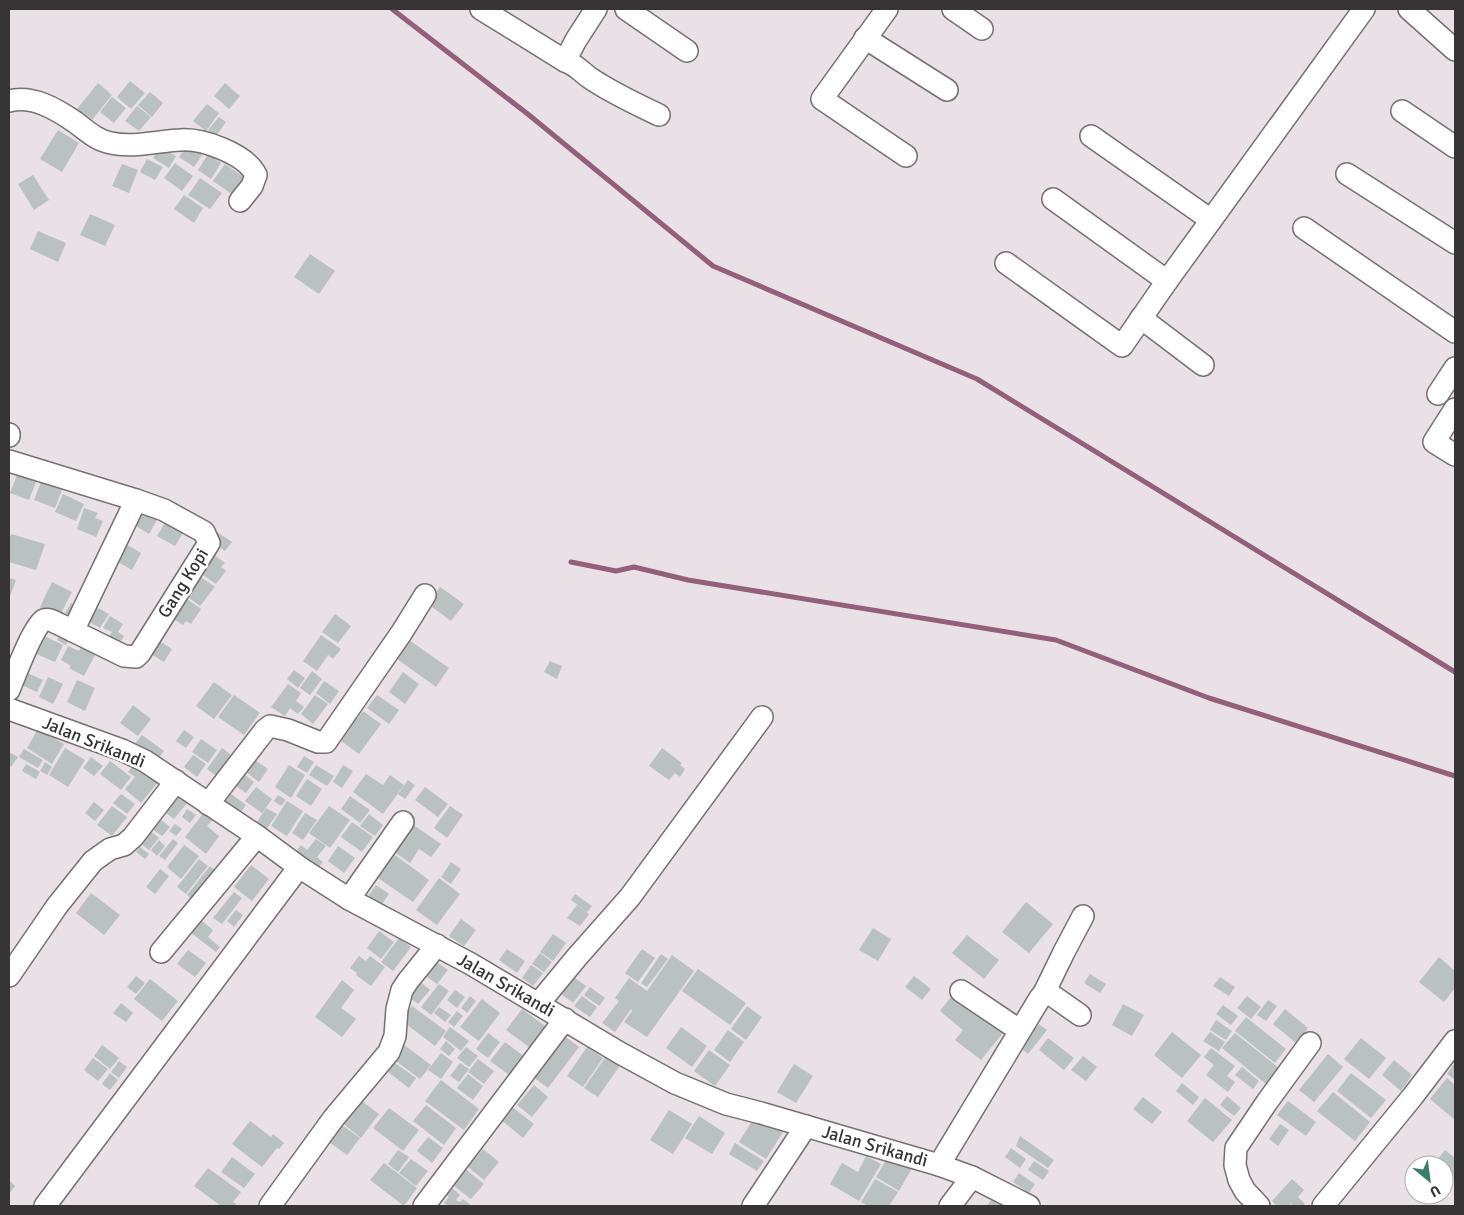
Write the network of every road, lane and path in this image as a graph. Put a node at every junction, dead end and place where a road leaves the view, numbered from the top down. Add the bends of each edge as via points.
1 (481, 9) edge
2 (596, 9) edge
3 (626, 9) edge
4 (887, 9) edge
5 (953, 9) edge
6 (1364, 9) edge
7 (1409, 9) edge
8 (982, 29) dead end
9 (865, 38) junction
10 (1455, 50) edge
11 (687, 51) dead end
12 (565, 60) junction
13 (947, 90) dead end
14 (9, 101) edge
15 (1402, 111) dead end
16 (659, 115) dead end
17 (1091, 136) dead end
18 (1455, 147) edge
19 (906, 156) dead end
20 (1347, 174) dead end
21 (1053, 199) dead end
22 (240, 201) dead end
23 (1211, 220) junction
24 (1304, 228) dead end
25 (1455, 243) edge
26 (1006, 263) dead end
27 (1167, 281) junction
28 (1141, 318) junction
29 (1455, 332) edge
30 (1203, 365) dead end
31 (1455, 368) edge
32 (1438, 394) dead end
33 (1455, 409) edge
34 (1455, 455) edge
35 (9, 461) edge
36 (136, 500) junction
37 (424, 596) dead end
38 (73, 631) junction
39 (9, 690) edge
40 (9, 709) edge
41 (762, 717) dead end
42 (176, 781) junction
43 (208, 804) junction
44 (403, 822) dead end
45 (257, 836) junction
46 (299, 868) junction
47 (349, 899) junction
48 (1083, 916) dead end
49 (437, 946) junction
50 (161, 952) dead end
51 (9, 976) edge
52 (961, 991) dead end
53 (1044, 993) junction
54 (539, 1003) junction
55 (1080, 1015) dead end
56 (565, 1020) junction
57 (1019, 1030) junction
58 (1455, 1041) edge
59 (1310, 1042) dead end
60 (806, 1126) junction
61 (939, 1165) junction
62 (972, 1177) junction
63 (1246, 1201) edge
64 (45, 1206) edge
65 (270, 1206) edge
66 (424, 1206) edge
67 (753, 1206) edge
68 (950, 1206) edge
69 (1029, 1206) edge
70 (1323, 1206) edge

1 - 12 street
2 - 12 street
3 - 11 street
4 - 9 street
5 - 8 street
6 - 23 street
7 - 10 street
9 - 13 street
9 - 19 street via 822,100
12 - 16 street via 576,65 589,78
14 - 22 street via 26,99 40,102 98,139 110,143 138,144 181,139 220,148 237,156 256,175
15 - 18 street
17 - 23 street
20 - 25 street
21 - 27 street
23 - 27 street
24 - 29 street
26 - 28 street via 1122,346
27 - 28 street
28 - 30 street
31 - 32 street
33 - 34 street via 1434,442
35 - 36 street, Gang Kopi
36 - 38 street
36 - 38 street, Gang Kopi via 184,520 204,532 209,543 136,657 124,656
37 - 43 street via 326,742 270,726
38 - 39 street, Gang Kopi via 48,620 40,622
40 - 42 street, Jalan Srikandi via 122,750
41 - 54 street via 626,901
42 - 43 street, Jalan Srikandi
42 - 51 street via 133,837 93,861 57,906
43 - 45 street, Jalan Srikandi
44 - 47 street
45 - 46 street, Jalan Srikandi
45 - 50 street
46 - 47 street, Jalan Srikandi
46 - 64 street
47 - 49 street, Jalan Srikandi
48 - 53 street
49 - 54 street, Jalan Srikandi
49 - 65 street via 402,990 395,1036 389,1052 338,1113
52 - 57 street
53 - 55 street
53 - 57 street
54 - 56 street, Jalan Srikandi
56 - 60 street, Jalan Srikandi via 675,1083 726,1104
56 - 66 street
57 - 61 street
58 - 70 street
59 - 63 street via 1236,1148 1235,1165
60 - 61 street, Jalan Srikandi
60 - 67 street
61 - 62 street, Jalan Srikandi
62 - 68 street
62 - 69 street, Jalan Srikandi

